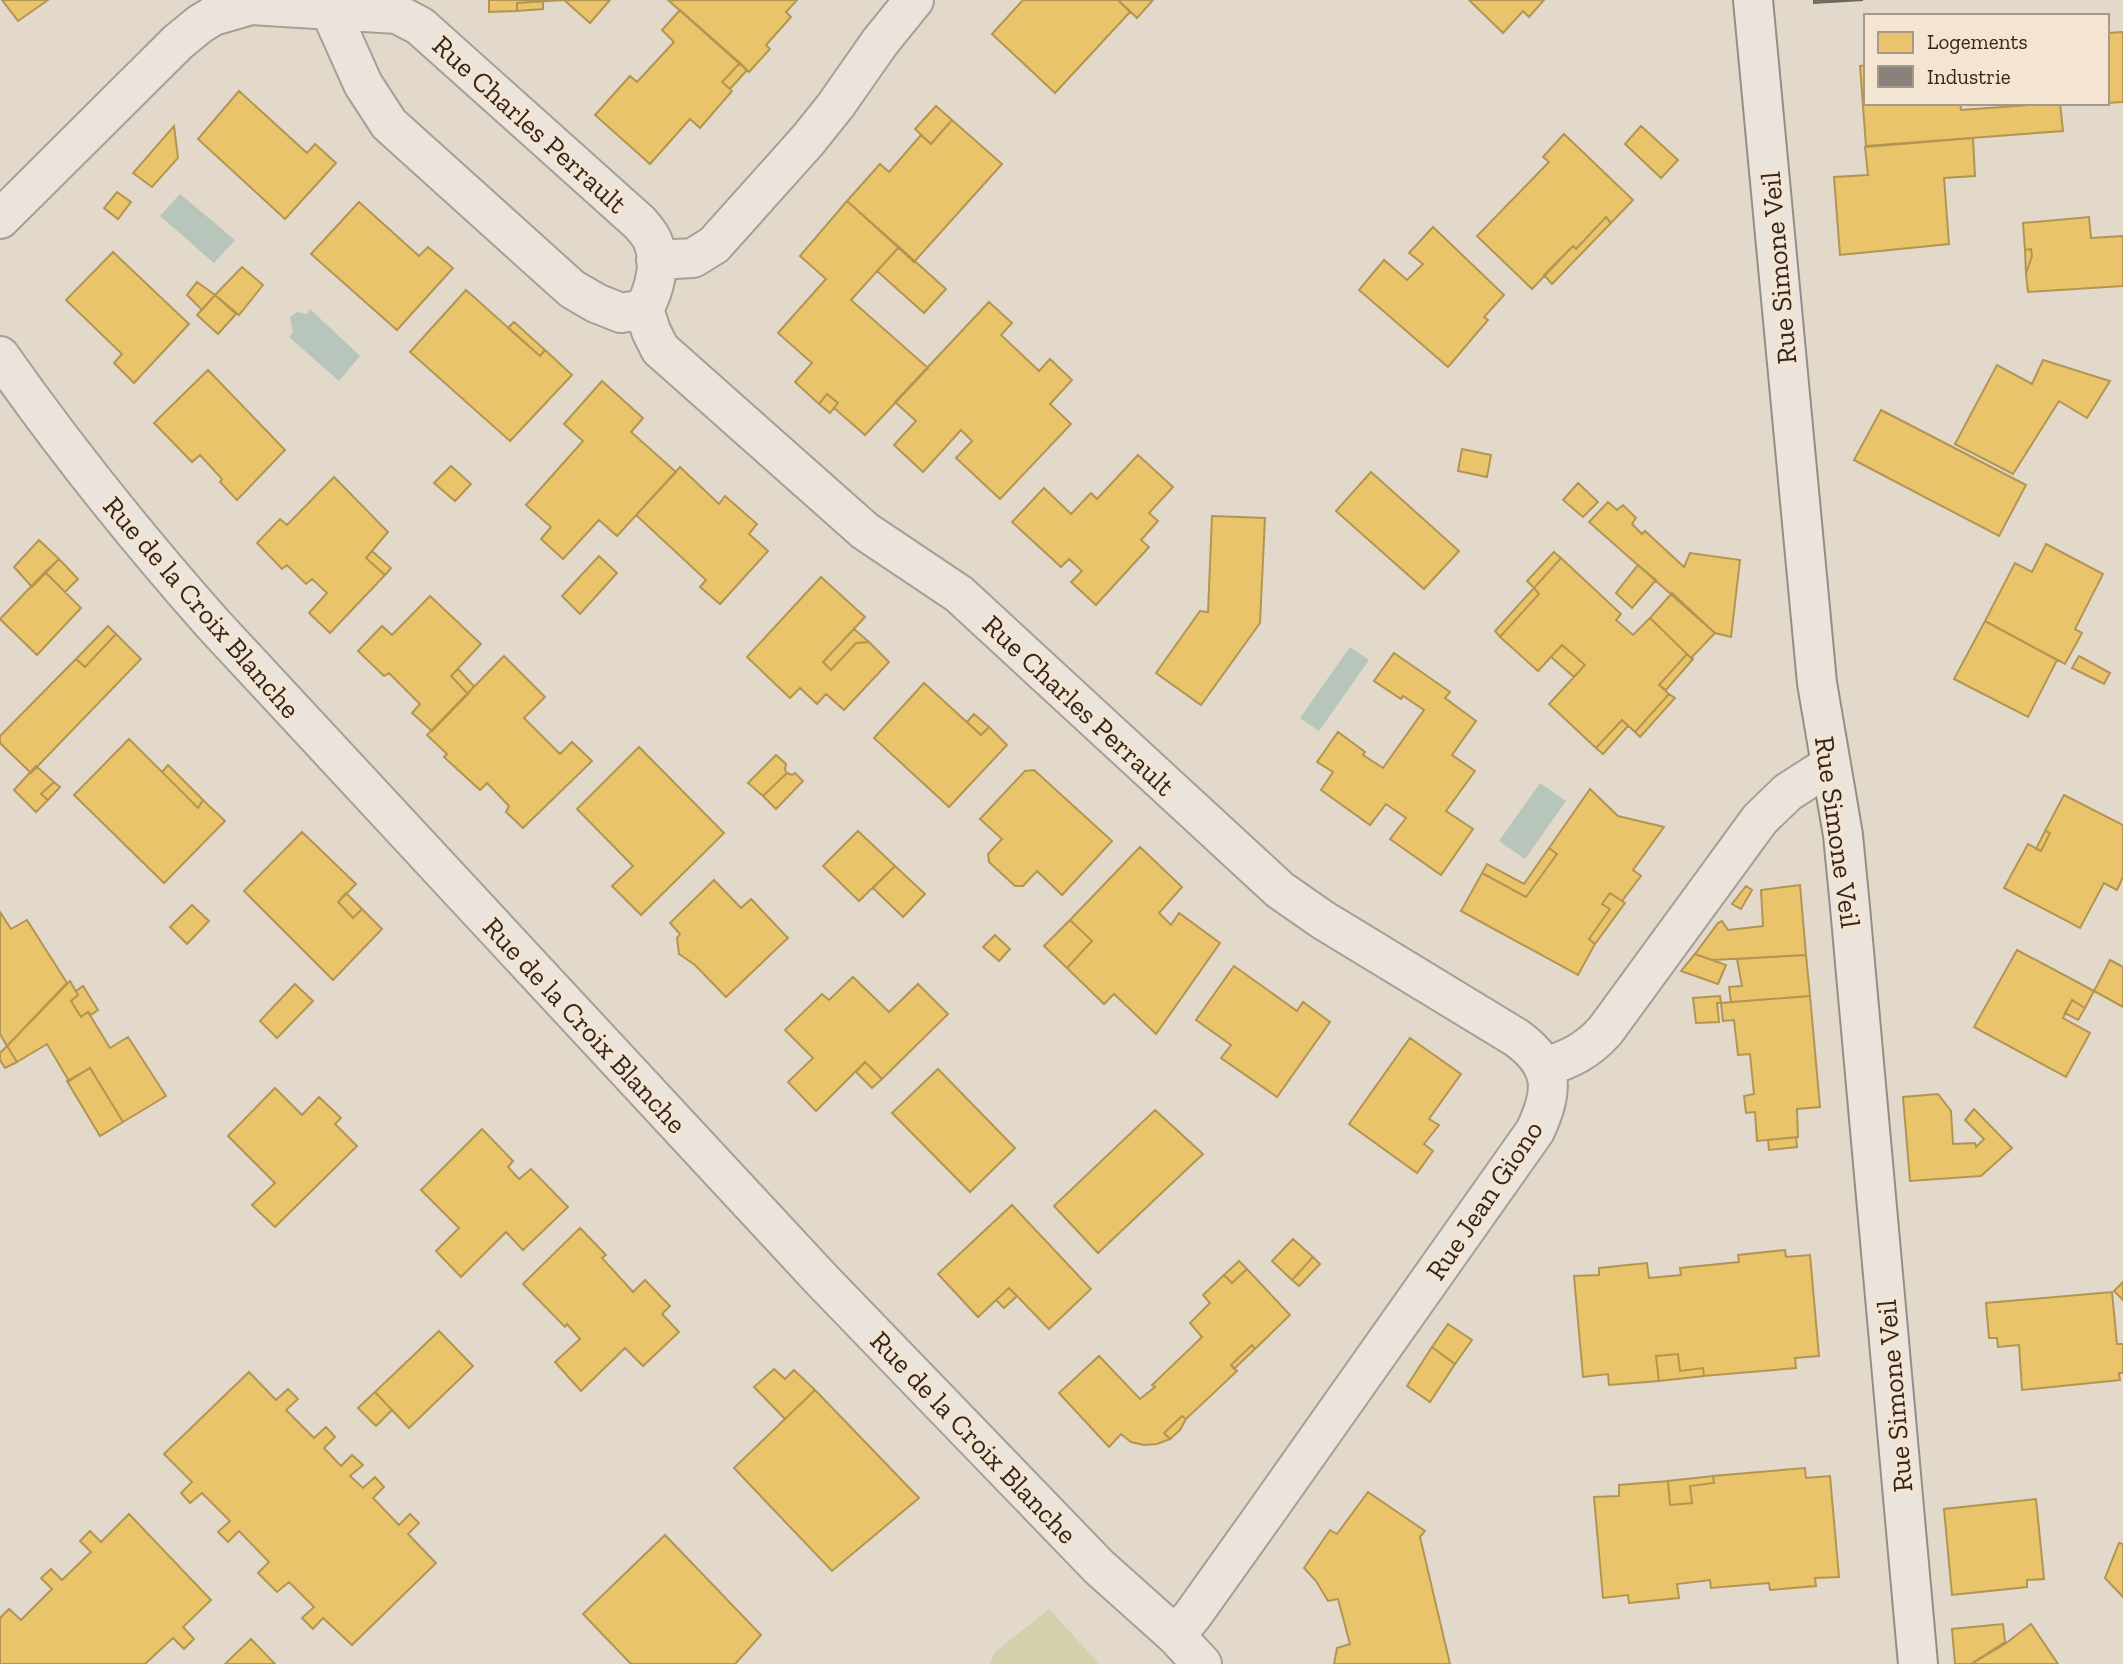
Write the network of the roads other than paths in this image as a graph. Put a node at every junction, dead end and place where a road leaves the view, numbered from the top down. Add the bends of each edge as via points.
1 (914, 0) edge
2 (1753, 0) edge
3 (330, 4) edge
4 (0, 219) edge
5 (656, 260) junction
6 (644, 309) junction
7 (0, 356) edge
8 (1830, 765) junction
9 (1545, 1067) junction
10 (1175, 1635) junction
11 (1202, 1664) edge
12 (1918, 1664) edge

1 - 5 street via 815,132 714,245 693,258
2 - 8 street, Rue Simone Veil via 1817,683
3 - 4 street, Rue Charles Perrault via 251,5 200,24
3 - 5 street, Rue Charles Perrault via 397,14 420,26 640,223 653,242
3 - 6 street via 363,84 389,124 572,289 621,313
5 - 6 street, Rue Charles Perrault via 654,292
6 - 9 street, Rue Charles Perrault via 660,349 865,531 959,594 1280,890 1517,1038 1533,1049
7 - 10 street, Rue de la Croix Blanche via 92,482 213,624 821,1279 1100,1567
8 - 9 street via 1788,792 1760,819 1591,1047
8 - 12 street, Rue Simone Veil via 1843,835
9 - 10 street, Rue Jean Giono via 1549,1088 1535,1131
10 - 11 street, Rue de la Croix Blanche

